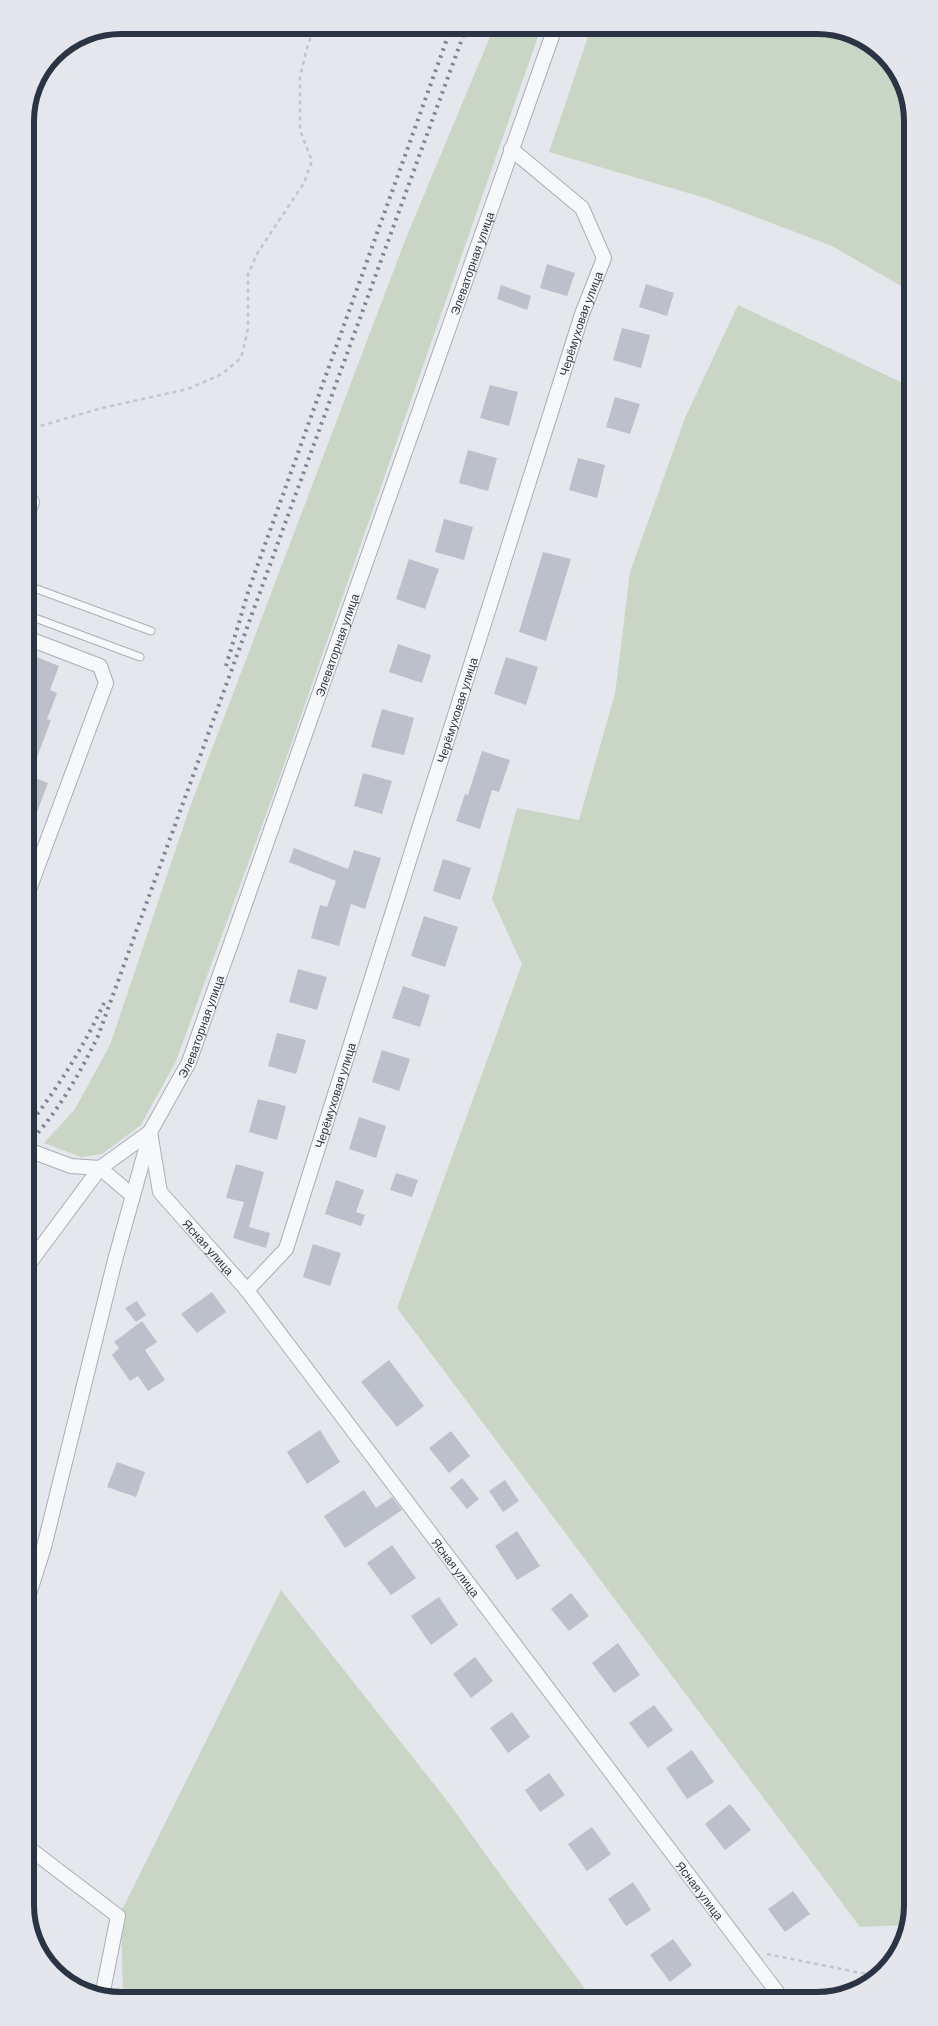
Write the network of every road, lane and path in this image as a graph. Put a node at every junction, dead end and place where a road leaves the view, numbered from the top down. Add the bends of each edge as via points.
1 (312, 34) edge
2 (553, 34) edge
3 (511, 149) junction
4 (34, 429) edge
5 (34, 588) edge
6 (34, 618) edge
7 (151, 631) dead end
8 (34, 641) edge
9 (140, 657) dead end
10 (34, 876) edge
11 (150, 1132) junction
12 (34, 1152) edge
13 (100, 1168) junction
14 (133, 1196) junction
15 (34, 1257) edge
16 (246, 1289) junction
17 (34, 1578) edge
18 (34, 1852) edge
19 (759, 1953) dead end
20 (870, 1975) edge
21 (103, 1991) edge
22 (777, 1992) edge

1 - 4 path via 300,77 300,130 312,162 304,183 258,252 248,274 248,329 241,358 222,374 188,389 102,408
2 - 3 street, Элеваторная улица
3 - 11 street, Элеваторная улица via 189,1062
3 - 16 street, Черёмуховая улица via 582,208 604,258 582,314 286,1249
5 - 7 lane
6 - 9 lane
8 - 10 street via 100,666 106,683
11 - 13 street, Элеваторная улица
11 - 14 street
11 - 16 street, Ясная улица via 160,1192
12 - 13 street via 71,1166
13 - 14 street
13 - 15 street, Элеваторная улица
14 - 17 street
16 - 22 street, Ясная улица
18 - 21 street via 118,1916
19 - 20 path

